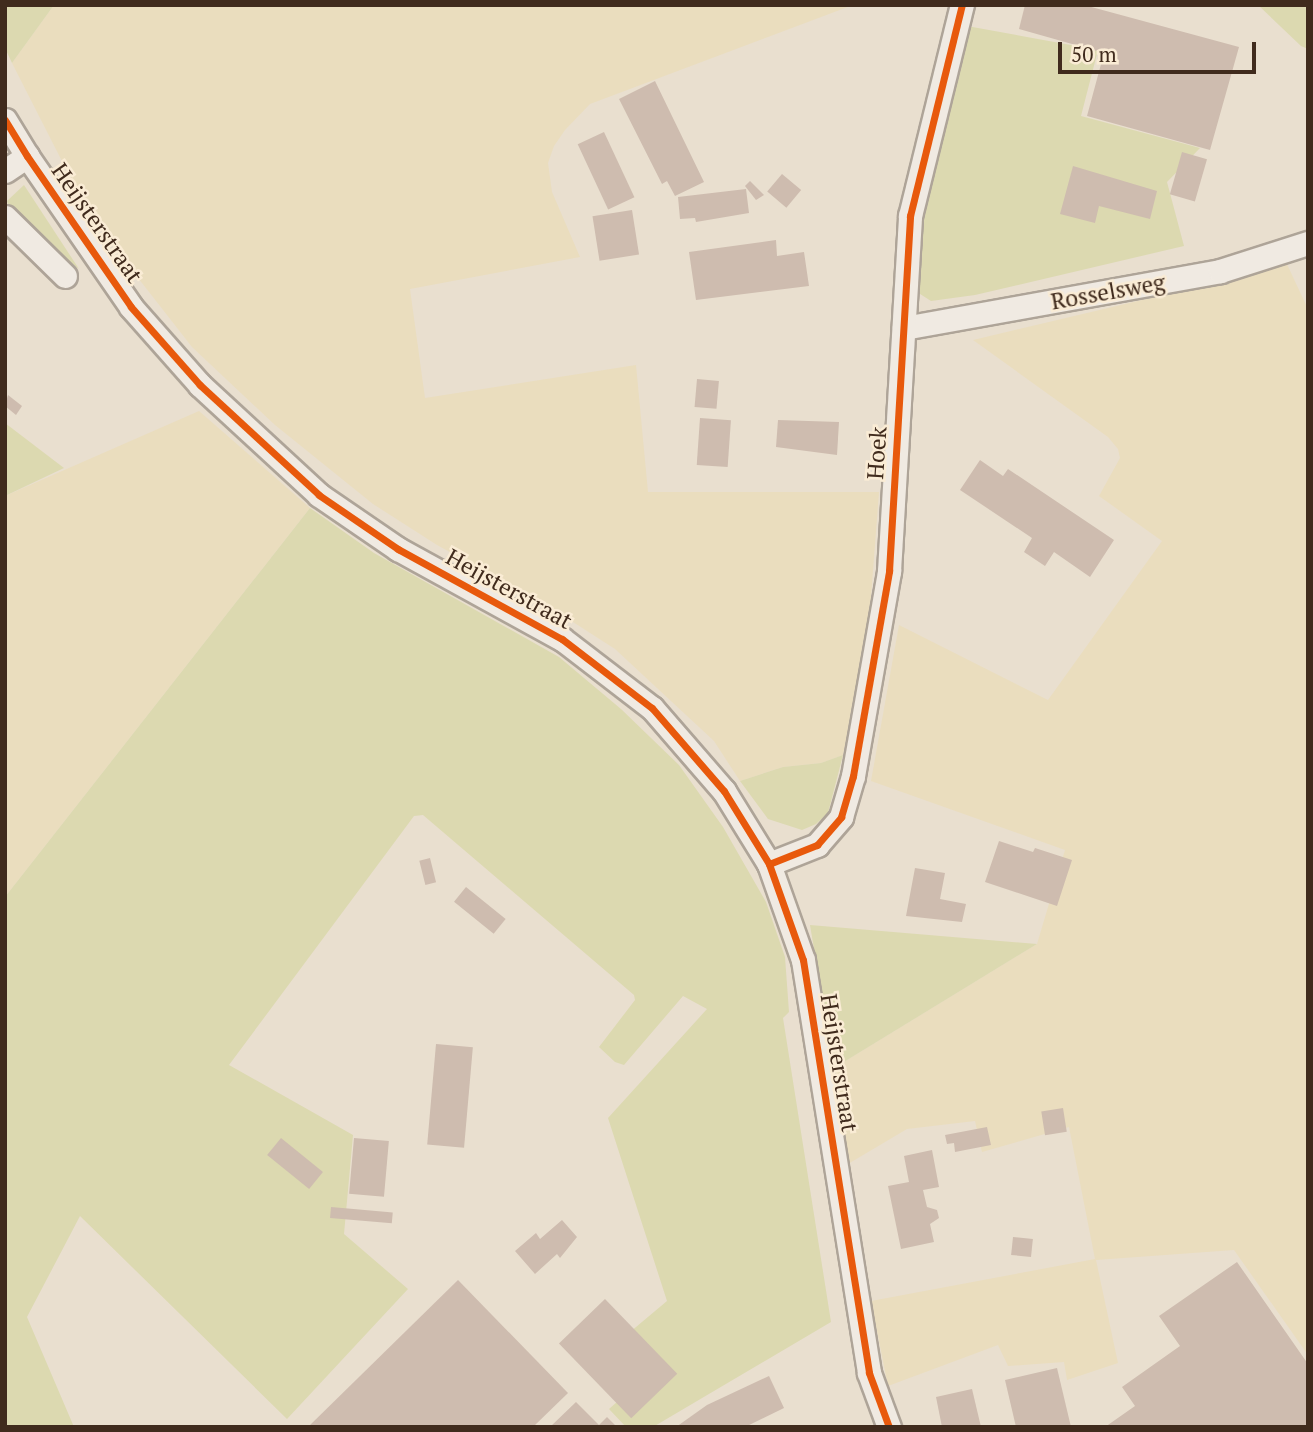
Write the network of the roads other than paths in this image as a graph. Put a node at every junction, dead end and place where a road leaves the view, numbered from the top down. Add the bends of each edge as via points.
1 (962, 5) edge
2 (5, 120) edge
3 (26, 156) junction
4 (5, 171) edge
5 (5, 217) edge
6 (1308, 243) edge
7 (65, 275) dead end
8 (904, 328) junction
9 (769, 863) junction
10 (889, 1427) edge

1 - 8 street, Hoek via 911,216
2 - 3 street, Heijsterstraat
3 - 4 street, Heijsterstraat
3 - 9 street, Heijsterstraat via 131,307 200,385 319,495 398,549 562,639 652,708 724,790
5 - 7 street
6 - 8 street, Rosselsweg via 1220,271
8 - 9 street, Hoek via 889,570 853,776 841,817 817,845
9 - 10 street, Heijsterstraat via 803,960 869,1374

